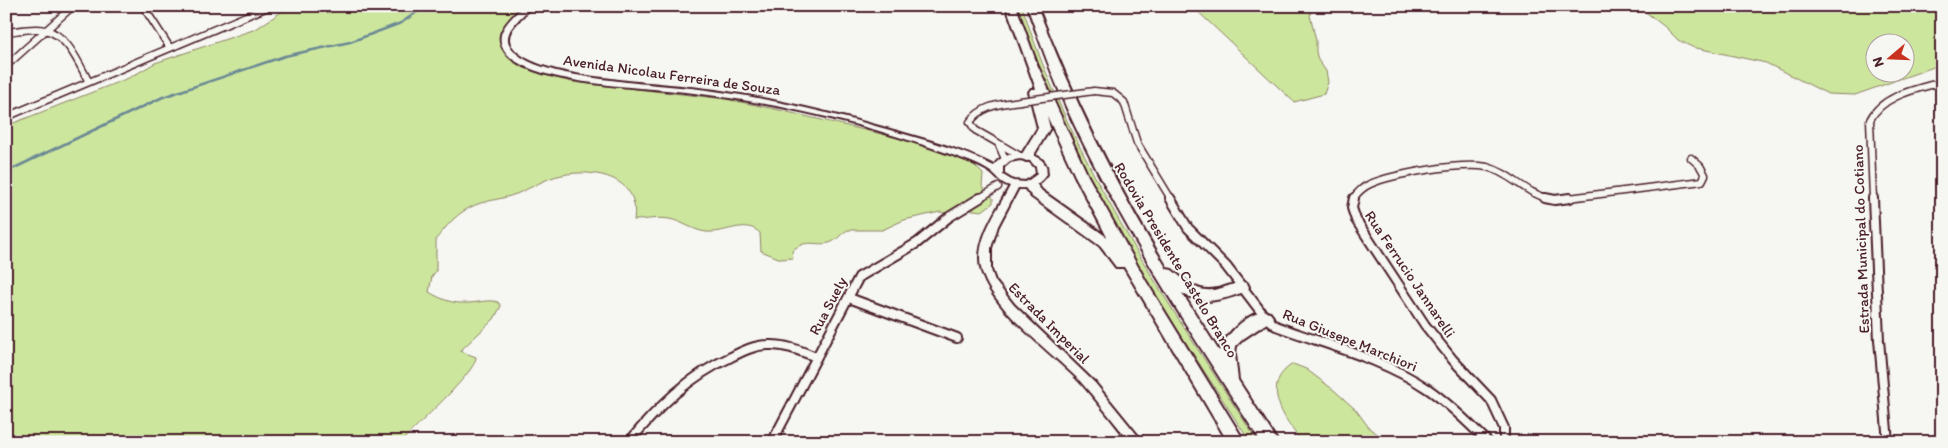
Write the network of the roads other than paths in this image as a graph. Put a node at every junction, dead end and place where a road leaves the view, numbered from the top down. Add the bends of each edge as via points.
1 (73, 6) edge
2 (143, 6) edge
3 (270, 6) edge
4 (528, 6) edge
5 (1011, 6) edge
6 (1032, 6) edge
7 (46, 30) junction
8 (6, 32) edge
9 (1020, 34) junction
10 (170, 48) junction
11 (6, 66) edge
12 (89, 82) junction
13 (1942, 82) edge
14 (6, 117) edge
15 (998, 143) junction
16 (1023, 156) junction
17 (1691, 158) dead end
18 (976, 160) junction
19 (1004, 160) junction
20 (998, 174) junction
21 (1018, 184) junction
22 (998, 187) junction
23 (1156, 264) junction
24 (1242, 287) junction
25 (849, 298) junction
26 (1265, 317) junction
27 (957, 338) dead end
28 (816, 357) junction
29 (1196, 378) junction
30 (1232, 383) junction
31 (628, 442) edge
32 (772, 442) edge
33 (1137, 442) edge
34 (1237, 442) edge
35 (1270, 442) edge
36 (1488, 442) edge
37 (1504, 442) edge
38 (1888, 442) edge

1 - 7 street
2 - 10 street
3 - 10 street
4 - 18 street, Avenida Nicolau Ferreira de Souza via 506,31 503,40 512,55 532,66 584,80 707,92 779,105 887,132
5 - 9 highway
6 - 23 highway, Rodovia Presidente Castelo Branco via 1075,117
7 - 8 street
7 - 11 street
7 - 12 street via 59,37
9 - 16 highway via 1044,128
9 - 29 highway via 1051,110 1091,193
10 - 12 street
12 - 14 street
13 - 38 street, Estrada Municipal do Cotiano via 1880,105 1872,112 1870,120 1879,340
15 - 16 street
15 - 19 street
15 - 24 street, Rua Giusepe Marchiori, bridge via 975,130 970,122 974,113 1020,101 1094,91 1113,93 1124,102 1137,143 1183,220
16 - 19 street, Avenida Nicolau Ferreira de Souza
16 - 21 street, Estrada Imperial via 1038,162 1043,170 1040,179
17 - 37 street, Rua Ferrucio Jannarelli via 1705,175 1702,181 1555,200 1524,191 1489,167 1463,166 1369,184 1358,191 1351,210 1356,220 1425,324 1491,400 1504,428
18 - 19 street, Avenida Nicolau Ferreira de Souza
18 - 20 street, Avenida Nicolau Ferreira de Souza
19 - 20 street
20 - 21 street, Avenida Nicolau Ferreira de Souza
20 - 22 street
21 - 22 street, Rua Suely
21 - 29 highway via 1094,234 1113,252
21 - 33 street, Estrada Imperial via 986,248 989,280 1001,298 1076,369
22 - 25 street, Rua Suely via 949,217 917,244 859,277
23 - 24 highway via 1201,297 1213,297
23 - 30 highway, Rodovia Presidente Castelo Branco
24 - 26 street, Rua Giusepe Marchiori
25 - 27 street
25 - 28 street, Rua Suely
26 - 30 highway via 1232,341 1227,351
26 - 36 street, Rua Giusepe Marchiori via 1276,326 1409,377 1448,404
28 - 31 street via 772,344 716,362 675,391
28 - 32 street, Rua Suely
29 - 34 highway
30 - 35 highway, Rodovia Presidente Castelo Branco

